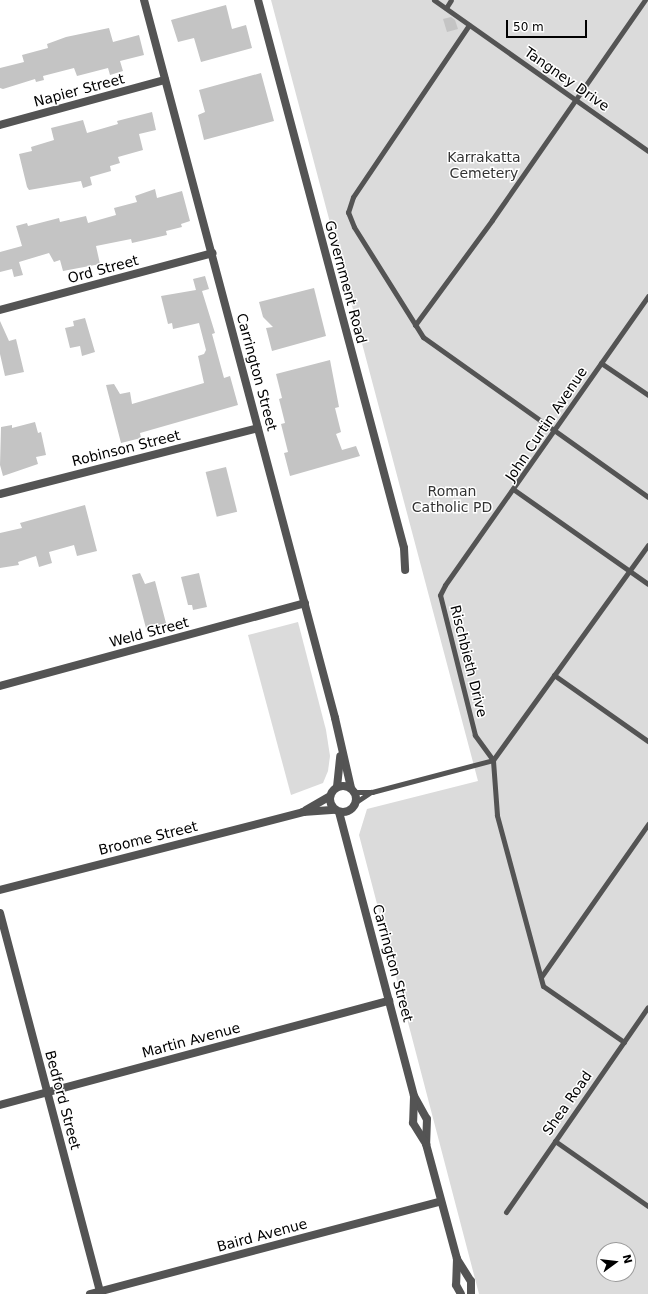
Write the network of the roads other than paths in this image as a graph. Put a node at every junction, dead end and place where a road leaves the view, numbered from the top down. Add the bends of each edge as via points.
1 (144, 0) edge
2 (258, 0) edge
3 (434, 0) edge
4 (451, 0) edge
5 (645, 0) edge
6 (446, 8) junction
7 (469, 25) junction
8 (165, 80) junction
9 (576, 100) junction
10 (0, 124) edge
11 (648, 151) edge
12 (212, 253) junction
13 (648, 296) edge
14 (0, 310) edge
15 (415, 325) junction
16 (601, 363) junction
17 (648, 395) edge
18 (258, 428) junction
19 (554, 430) junction
20 (513, 489) junction
21 (0, 494) edge
22 (648, 497) edge
23 (648, 545) edge
24 (405, 570) dead end
25 (629, 571) junction
26 (648, 584) edge
27 (305, 603) junction
28 (554, 676) junction
29 (0, 686) edge
30 (648, 741) edge
31 (341, 752) junction
32 (493, 760) junction
33 (337, 787) junction
34 (352, 790) junction
35 (372, 792) junction
36 (330, 796) junction
37 (356, 802) junction
38 (337, 811) junction
39 (348, 811) junction
40 (303, 812) junction
41 (648, 824) edge
42 (347, 837) junction
43 (0, 890) edge
44 (0, 913) edge
45 (541, 977) junction
46 (389, 1001) junction
47 (648, 1007) edge
48 (624, 1042) junction
49 (47, 1092) junction
50 (414, 1096) junction
51 (0, 1104) edge
52 (555, 1141) junction
53 (426, 1144) junction
54 (442, 1201) junction
55 (648, 1206) edge
56 (506, 1212) dead end
57 (457, 1259) junction
58 (100, 1293) edge
59 (90, 1294) edge
60 (461, 1294) edge
61 (471, 1294) edge

1 - 8 street, Carrington Street
2 - 24 street, Government Road via 404,548
3 - 6 lane, Tangney Drive
4 - 6 lane
5 - 9 lane
6 - 7 lane, Tangney Drive
7 - 9 lane, Tangney Drive
7 - 15 lane via 353,197 348,212 354,227
8 - 10 street, Napier Street
8 - 12 street, Carrington Street
9 - 11 lane, Tangney Drive
9 - 15 lane
12 - 14 street, Ord Street
12 - 18 street, Carrington Street
13 - 16 lane, John Curtin Avenue
15 - 19 lane via 423,337
16 - 17 lane
16 - 19 lane, John Curtin Avenue
18 - 21 street, Robinson Street
18 - 27 street, Carrington Street
19 - 20 lane, John Curtin Avenue
19 - 22 lane
20 - 25 lane, John Curtin Avenue
20 - 32 lane, Rischbieth Drive via 440,595 475,735
23 - 25 lane
25 - 26 lane, John Curtin Avenue
25 - 28 lane
27 - 29 street, Weld Street
27 - 31 street, Carrington Street via 335,718
28 - 30 lane
28 - 32 lane
31 - 33 street, Carrington Street
31 - 34 street, Carrington Street
32 - 35 lane
32 - 45 lane via 497,815
33 - 34 street
33 - 36 street
34 - 35 lane
34 - 37 street
35 - 37 lane
36 - 38 street via 330,804
36 - 40 street, Broome Street
37 - 39 street
38 - 39 street
38 - 40 street, Broome Street
38 - 42 street, Carrington Street
39 - 42 street, Carrington Street
40 - 43 street, Broome Street
41 - 45 lane
42 - 46 street, Carrington Street
44 - 49 street, Bedford Street
45 - 48 lane via 543,986
46 - 49 street, Martin Avenue
46 - 50 street, Carrington Street
47 - 48 lane, Shea Road
48 - 52 lane, Shea Road
49 - 51 street, Martin Avenue
49 - 58 street, Bedford Street
50 - 53 street, Carrington Street via 427,1119
50 - 53 street, Carrington Street via 413,1123
52 - 55 lane
52 - 56 lane, Shea Road
53 - 54 street, Carrington Street
54 - 57 street, Carrington Street
54 - 58 street, Baird Avenue
57 - 60 street, Carrington Street via 456,1285
57 - 61 street, Carrington Street via 471,1281
58 - 59 street, Baird Avenue

